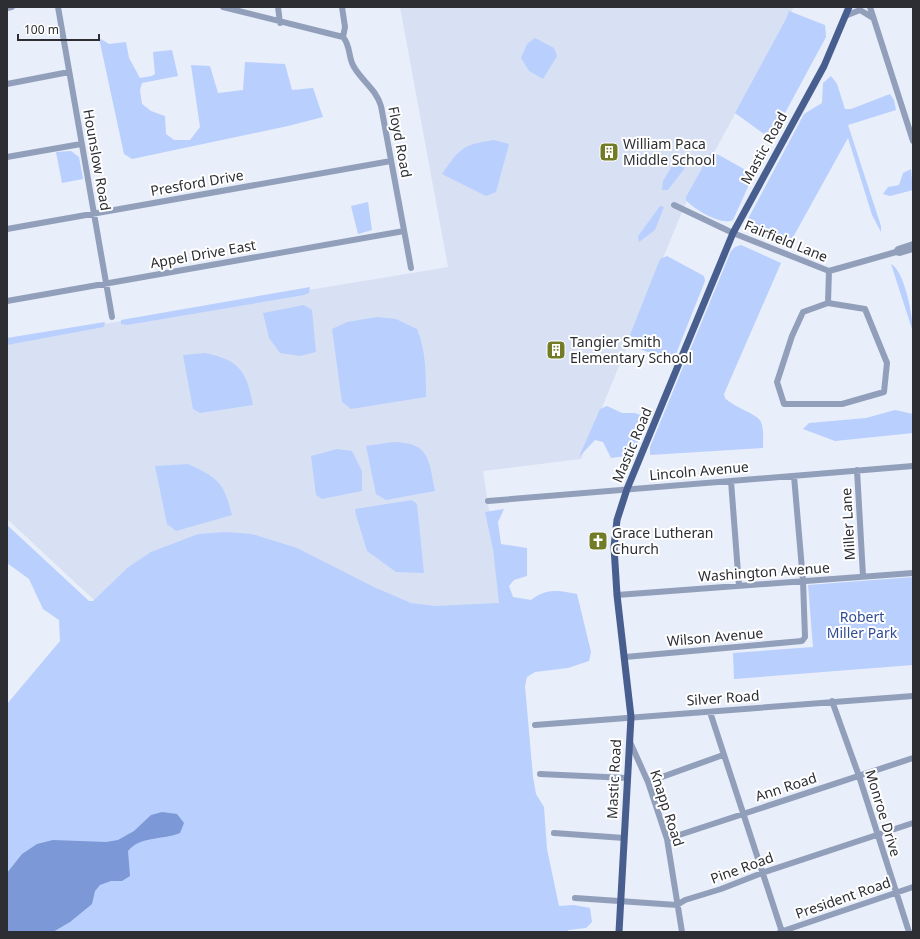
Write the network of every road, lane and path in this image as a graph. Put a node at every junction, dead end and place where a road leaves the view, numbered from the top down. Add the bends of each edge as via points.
1 (12, 7) edge
2 (58, 7) edge
3 (223, 7) edge
4 (278, 7) edge
5 (342, 7) edge
6 (849, 7) edge
7 (870, 7) edge
8 (7, 8) edge
9 (845, 16) junction
10 (873, 18) junction
11 (280, 22) junction
12 (344, 37) junction
13 (69, 72) junction
14 (7, 84) edge
15 (913, 141) edge
16 (82, 144) junction
17 (7, 157) edge
18 (391, 161) junction
19 (674, 206) dead end
20 (94, 213) junction
21 (7, 229) edge
22 (404, 231) junction
23 (734, 233) junction
24 (913, 244) edge
25 (913, 249) edge
26 (896, 252) junction
27 (411, 268) dead end
28 (829, 271) junction
29 (107, 283) junction
30 (7, 301) edge
31 (828, 303) junction
32 (112, 317) dead end
33 (913, 466) edge
34 (857, 470) junction
35 (794, 476) junction
36 (731, 480) junction
37 (627, 489) junction
38 (488, 501) dead end
39 (913, 573) edge
40 (863, 576) junction
41 (803, 581) junction
42 (739, 586) junction
43 (617, 595) junction
44 (625, 658) junction
45 (913, 696) edge
46 (832, 701) junction
47 (710, 712) junction
48 (631, 717) junction
49 (535, 725) dead end
50 (630, 740) junction
51 (723, 755) junction
52 (913, 758) edge
53 (540, 774) dead end
54 (859, 776) junction
55 (627, 778) junction
56 (648, 782) junction
57 (744, 814) junction
58 (913, 823) edge
59 (554, 833) dead end
60 (877, 835) junction
61 (624, 838) junction
62 (667, 839) junction
63 (762, 873) junction
64 (913, 887) edge
65 (896, 893) junction
66 (575, 898) dead end
67 (620, 902) junction
68 (677, 905) junction
69 (619, 932) edge
70 (682, 932) edge
71 (781, 932) edge
72 (908, 932) edge

1 - 8 street
2 - 13 street, Hounslow Road
3 - 11 street
4 - 11 street
5 - 12 street, Floyd Road via 346,27
6 - 9 main road, Mastic Road
7 - 10 street
9 - 10 street via 860,10
9 - 23 main road, Mastic Road via 824,66
10 - 15 street
11 - 12 street
12 - 18 street, Floyd Road via 348,43 353,66 379,97
13 - 14 street
13 - 16 street, Hounslow Road
16 - 17 street
16 - 20 street, Hounslow Road
18 - 20 street, Presford Drive
18 - 22 street, Floyd Road
19 - 23 street, Fairfield Lane
20 - 21 street, Presford Drive
20 - 29 street, Hounslow Road
22 - 27 street, Floyd Road
22 - 29 street, Appel Drive East
23 - 28 street, Fairfield Lane
23 - 37 main road, Mastic Road
24 - 26 street, Fairfield Lane
25 - 26 street, Fairfield Lane
26 - 28 street, Fairfield Lane
28 - 31 street, Fairfield Lane
29 - 30 street, Appel Drive East
29 - 32 street, Hounslow Road
31 - 31 street via 803,312 792,336 777,382 784,404 842,404 884,392 886,363 865,309
33 - 34 street, Lincoln Avenue
34 - 35 street, Lincoln Avenue
34 - 40 street, Miller Lane
35 - 36 street, Lincoln Avenue
35 - 41 street
36 - 37 street, Lincoln Avenue
36 - 42 street
37 - 38 street, Lincoln Avenue
37 - 43 main road, Mastic Road via 615,532
39 - 40 street, Washington Avenue
40 - 41 street, Washington Avenue
41 - 42 street, Washington Avenue
41 - 44 street, Wilson Avenue via 805,636 802,641
42 - 43 street, Washington Avenue
43 - 44 main road, Mastic Road
44 - 48 main road, Mastic Road
45 - 46 street, Silver Road
46 - 47 street, Silver Road
46 - 54 street, Monroe Drive
47 - 48 street, Silver Road
47 - 51 street
48 - 49 street, Silver Road
48 - 50 main road, Mastic Road
50 - 55 main road, Mastic Road
50 - 56 street, Knapp Road
51 - 56 street
51 - 57 street
52 - 54 street, Ann Road
53 - 55 street
54 - 57 street, Ann Road
54 - 60 street, Monroe Drive
55 - 61 main road, Mastic Road
56 - 62 street, Knapp Road
57 - 62 street, Ann Road
57 - 63 street
58 - 60 street, Pine Road
59 - 61 street
60 - 63 street, Pine Road
60 - 65 street, Monroe Drive
61 - 67 main road, Mastic Road
62 - 68 street, Knapp Road
63 - 68 street, Pine Road
63 - 71 street
64 - 65 street, President Road
65 - 71 street, President Road
65 - 72 street, Monroe Drive
66 - 67 street, Pine Road
67 - 68 street, Pine Road
67 - 69 main road, Mastic Road
68 - 70 street, Knapp Road

